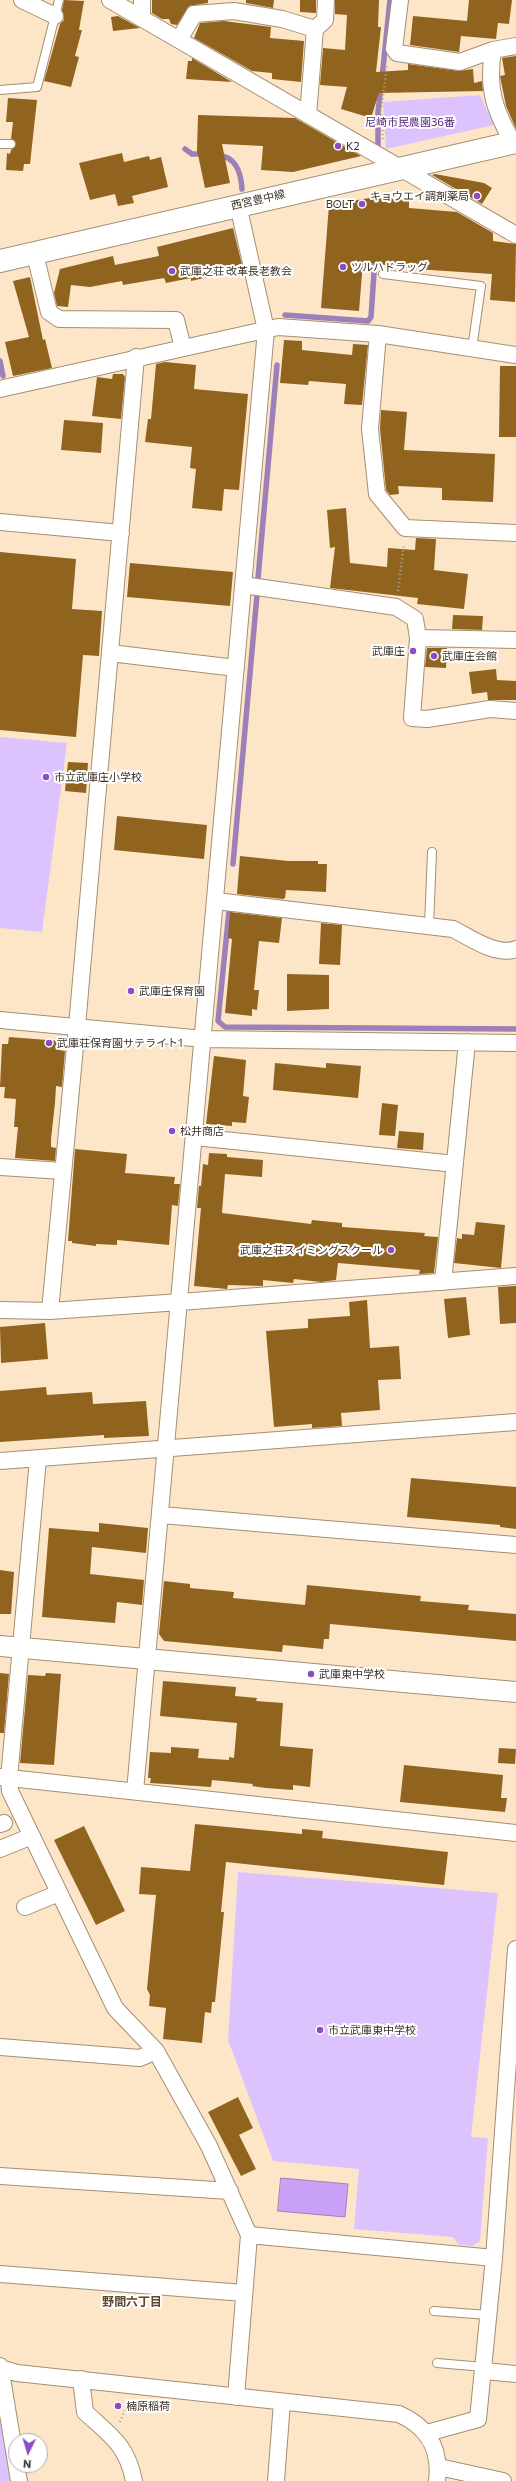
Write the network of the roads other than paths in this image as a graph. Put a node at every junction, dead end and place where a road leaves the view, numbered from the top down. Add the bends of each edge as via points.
1 (22, 0) edge
2 (59, 0) edge
3 (110, 0) edge
4 (142, 0) edge
5 (326, 0) edge
6 (400, 0) edge
7 (234, 5) edge
8 (55, 16) junction
9 (142, 18) junction
10 (315, 30) junction
11 (179, 40) junction
12 (516, 46) edge
13 (493, 50) junction
14 (0, 90) edge
15 (308, 115) junction
16 (515, 142) edge
17 (0, 144) edge
18 (11, 144) dead end
19 (401, 169) junction
20 (238, 204) junction
21 (516, 235) edge
22 (35, 254) junction
23 (0, 261) edge
24 (383, 274) dead end
25 (266, 330) junction
26 (378, 334) junction
27 (183, 348) junction
28 (472, 349) junction
29 (516, 355) edge
30 (136, 357) junction
31 (0, 389) edge
32 (0, 522) edge
33 (121, 533) junction
34 (516, 533) edge
35 (243, 585) junction
36 (418, 638) junction
37 (516, 640) edge
38 (110, 653) junction
39 (236, 668) junction
40 (516, 711) edge
41 (432, 852) dead end
42 (216, 901) junction
43 (429, 926) junction
44 (516, 949) edge
45 (0, 1020) edge
46 (77, 1026) junction
47 (204, 1039) junction
48 (467, 1042) junction
49 (516, 1043) edge
50 (195, 1137) junction
51 (455, 1164) junction
52 (0, 1166) edge
53 (63, 1171) junction
54 (516, 1276) edge
55 (443, 1282) junction
56 (180, 1302) junction
57 (0, 1310) edge
58 (50, 1311) junction
59 (516, 1422) edge
60 (168, 1448) junction
61 (38, 1459) junction
62 (0, 1461) edge
63 (161, 1515) junction
64 (516, 1545) edge
65 (0, 1646) edge
66 (21, 1648) junction
67 (148, 1659) junction
68 (516, 1692) edge
69 (5, 1778) edge
70 (135, 1791) junction
71 (516, 1833) edge
72 (32, 1836) junction
73 (0, 1849) edge
74 (59, 1893) junction
75 (25, 1907) dead end
76 (516, 1949) edge
77 (0, 2047) edge
78 (156, 2051) junction
79 (510, 2116) edge
80 (0, 2176) edge
81 (230, 2191) junction
82 (249, 2234) junction
83 (494, 2258) junction
84 (0, 2274) edge
85 (244, 2293) junction
86 (434, 2311) dead end
87 (488, 2315) junction
88 (437, 2363) dead end
89 (0, 2367) edge
90 (484, 2369) junction
91 (516, 2374) edge
92 (80, 2379) junction
93 (236, 2397) junction
94 (282, 2402) junction
95 (427, 2433) junction
96 (438, 2474) edge
97 (18, 2481) edge
98 (134, 2481) edge
99 (276, 2481) edge
100 (503, 2481) edge

1 - 8 street
2 - 8 lane
3 - 9 street
4 - 9 street
5 - 10 street via 325,20
6 - 13 street via 394,49 396,51 460,62
7 - 10 street
7 - 11 street via 194,14
8 - 14 lane via 37,87
9 - 11 street
10 - 15 street
11 - 15 street
12 - 13 street
13 - 16 street via 490,93 500,120
15 - 19 street
16 - 19 main road, 西宮豊中線
17 - 18 lane
19 - 20 main road, 西宮豊中線
19 - 21 street
20 - 22 main road, 西宮豊中線
20 - 25 street
22 - 23 main road, 西宮豊中線
22 - 27 street via 49,312 59,319 176,320
24 - 28 lane via 481,286
25 - 26 street via 278,327
25 - 27 street
25 - 35 street
26 - 28 street
26 - 34 street via 370,429 377,494 405,528
27 - 30 street
28 - 29 street
30 - 31 street
30 - 33 street
32 - 33 street
33 - 38 street
35 - 36 street via 396,607 415,619
35 - 39 street
36 - 37 street
36 - 40 street via 412,718 427,719 490,709
38 - 39 street
38 - 46 street
39 - 42 street
41 - 43 lane
42 - 43 street
42 - 47 street
43 - 44 street via 453,929 486,946 510,952
45 - 46 street
46 - 47 street
46 - 53 street
47 - 48 street
47 - 50 street
48 - 49 street
48 - 51 street
50 - 51 street
50 - 56 street
51 - 55 street
52 - 53 street
53 - 58 street
54 - 55 street
55 - 56 street
56 - 58 street
56 - 60 street
57 - 58 street
59 - 60 street
60 - 61 street
60 - 63 street
61 - 62 street
61 - 66 street
63 - 64 street
63 - 67 street
65 - 66 street
66 - 67 street
66 - 69 street
67 - 68 street
67 - 70 street
69 - 70 street
69 - 72 street
70 - 71 street
72 - 73 street
72 - 74 street
74 - 75 street
74 - 78 street via 115,2008
76 - 79 street
77 - 78 street via 140,2058
78 - 81 street via 209,2146
79 - 83 street
80 - 81 street
81 - 82 street
82 - 83 street
82 - 85 street
83 - 87 street
84 - 85 street
85 - 93 street
86 - 87 lane
87 - 90 street
88 - 90 lane
89 - 92 street via 17,2373
89 - 97 street
90 - 91 street
90 - 95 street via 478,2419
92 - 93 street
92 - 98 street via 85,2412 113,2438 130,2462
93 - 94 street
94 - 95 street via 388,2411 412,2419
94 - 99 street
95 - 96 street via 433,2442
96 - 100 street

